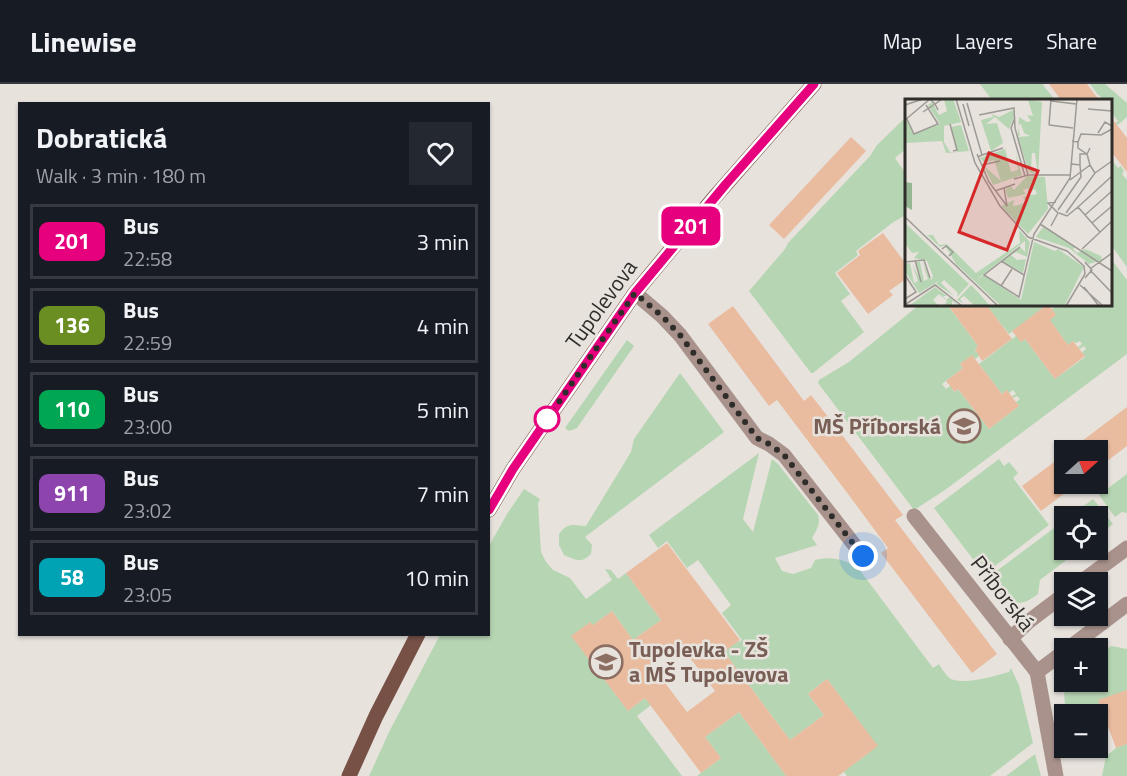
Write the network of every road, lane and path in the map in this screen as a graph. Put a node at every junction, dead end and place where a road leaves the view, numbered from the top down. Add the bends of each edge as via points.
1 (814, 84) edge
2 (635, 293) junction
3 (490, 508) edge
4 (914, 516) dead end
5 (1127, 548) edge
6 (863, 556) dead end
7 (1095, 572) edge
8 (1054, 602) edge
9 (1127, 604) edge
10 (417, 636) edge
11 (1082, 638) edge
12 (1010, 639) junction
13 (1054, 659) edge
14 (1037, 672) junction
15 (349, 776) edge
16 (1056, 776) edge

1 - 2 main road, Tupolevova
2 - 3 main road, Tupolevova
2 - 6 street via 680,335 757,438 784,455
4 - 12 street, Příborská
5 - 7 street
8 - 12 street
9 - 11 street
10 - 15 main road
12 - 14 street, Příborská
13 - 14 street
14 - 16 street, Příborská

